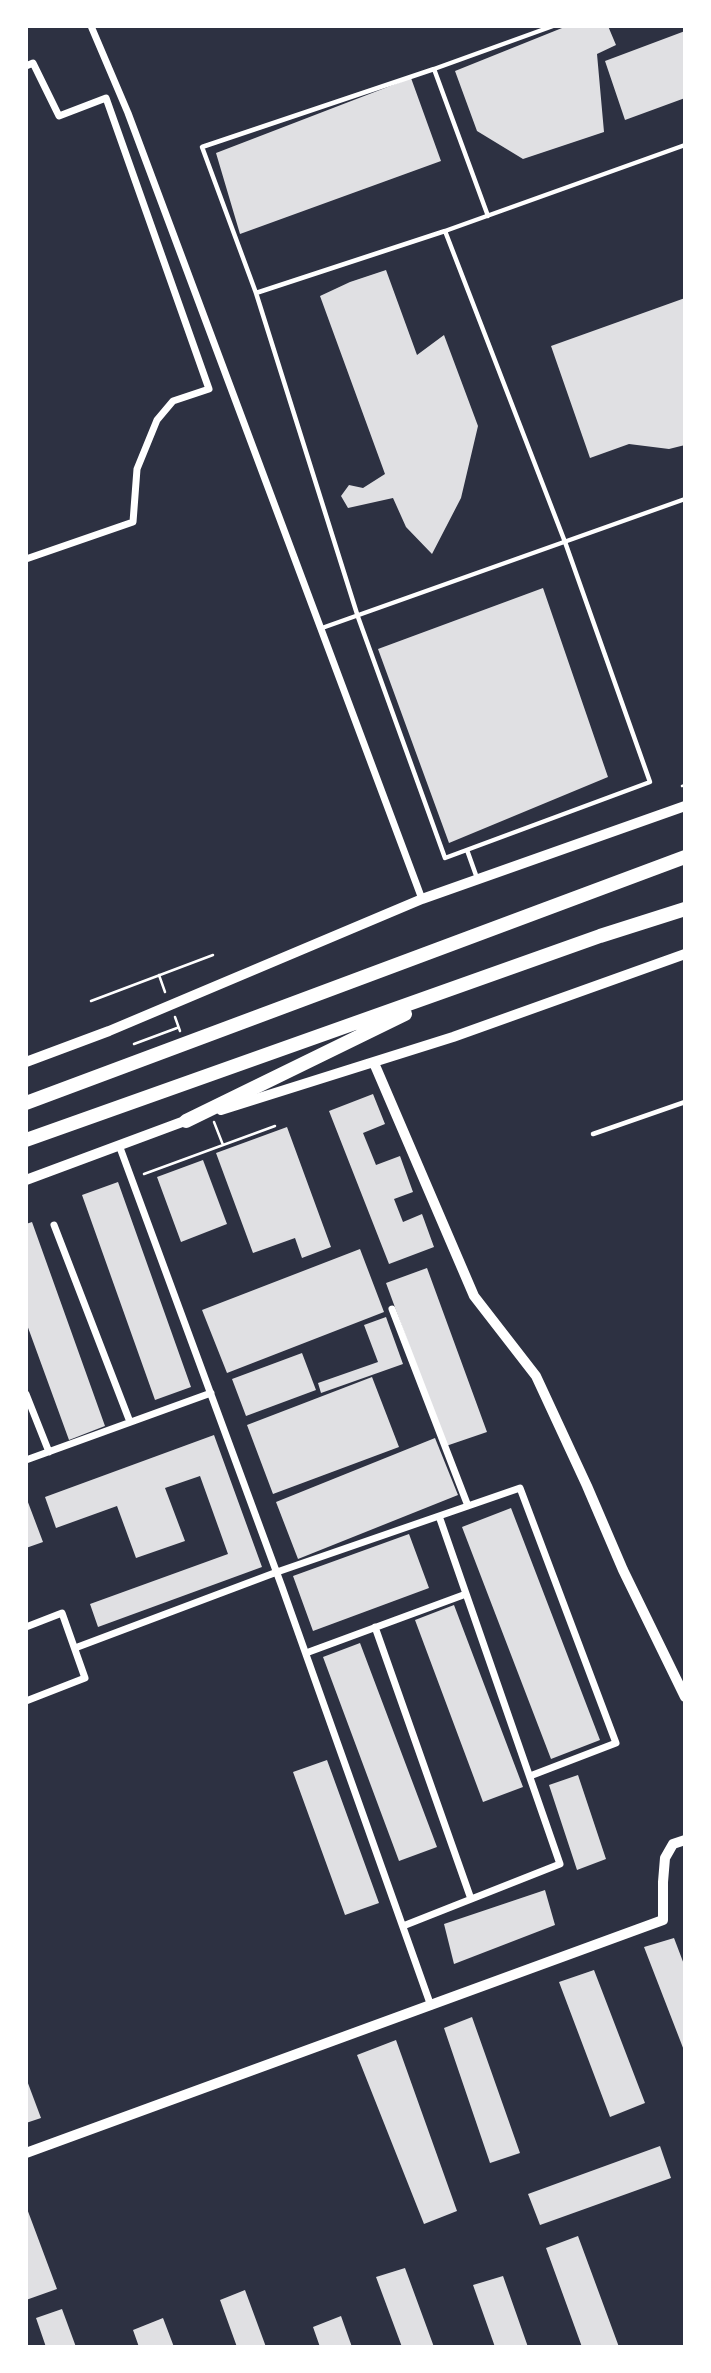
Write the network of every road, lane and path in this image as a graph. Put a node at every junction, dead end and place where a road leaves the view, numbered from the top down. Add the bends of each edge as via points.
1 (91, 26) edge
2 (553, 26) edge
3 (26, 66) edge
4 (434, 69) junction
5 (685, 145) edge
6 (488, 216) junction
7 (445, 231) junction
8 (256, 293) junction
9 (685, 499) edge
10 (565, 542) junction
11 (26, 559) edge
12 (358, 617) junction
13 (321, 629) junction
14 (685, 806) edge
15 (467, 850) junction
16 (685, 857) edge
17 (685, 867) edge
18 (478, 879) junction
19 (583, 897) junction
20 (422, 899) junction
21 (685, 899) edge
22 (685, 909) edge
23 (600, 936) junction
24 (685, 954) edge
25 (213, 955) dead end
26 (159, 975) junction
27 (466, 984) junction
28 (91, 1001) dead end
29 (169, 1001) dead end
30 (174, 1014) dead end
31 (178, 1027) junction
32 (183, 1039) dead end
33 (134, 1044) dead end
34 (26, 1062) edge
35 (374, 1063) junction
36 (685, 1102) edge
37 (26, 1103) edge
38 (186, 1121) junction
39 (214, 1122) dead end
40 (275, 1126) dead end
41 (593, 1134) dead end
42 (26, 1140) edge
43 (223, 1145) junction
44 (119, 1146) junction
45 (131, 1178) junction
46 (26, 1180) edge
47 (54, 1225) dead end
48 (392, 1309) dead end
49 (26, 1394) edge
50 (211, 1394) junction
51 (130, 1422) junction
52 (49, 1451) junction
53 (26, 1460) edge
54 (468, 1506) junction
55 (439, 1516) junction
56 (277, 1572) junction
57 (466, 1594) junction
58 (26, 1627) edge
59 (375, 1627) junction
60 (75, 1648) junction
61 (306, 1653) junction
62 (685, 1697) edge
63 (26, 1701) edge
64 (530, 1776) junction
65 (685, 1840) edge
66 (471, 1899) junction
67 (403, 1926) junction
68 (431, 2006) junction
69 (26, 2153) edge

1 - 13 street via 128,113
2 - 4 lane
3 - 11 street via 33,63 59,116 106,97 209,389 173,401 157,420 137,469 133,522
4 - 6 lane
4 - 8 lane via 202,147
5 - 6 lane
6 - 7 lane
7 - 8 lane
7 - 10 lane
8 - 12 lane
9 - 10 lane
10 - 12 lane
10 - 15 lane via 650,782
12 - 13 lane
12 - 15 lane via 445,858
13 - 20 street
14 - 18 street
15 - 18 lane
16 - 19 highway
17 - 19 highway
18 - 20 street
19 - 37 highway
20 - 34 street
21 - 23 highway
22 - 23 highway
23 - 27 highway
24 - 35 street
25 - 26 path
26 - 28 path
26 - 29 path
27 - 38 highway
27 - 42 highway
30 - 31 path
31 - 32 path
31 - 33 path
35 - 38 street
35 - 62 street via 474,1296 536,1376
36 - 41 lane
38 - 44 street
39 - 43 path
40 - 43 path
43 - 45 path
44 - 45 street
44 - 46 street
45 - 50 street
47 - 51 street
48 - 54 street
49 - 52 street
50 - 51 street
50 - 56 street
51 - 52 street
52 - 53 street
54 - 55 street
54 - 64 street via 520,1488 615,1743
55 - 56 street
55 - 57 street
56 - 60 street
56 - 61 street
57 - 59 street
57 - 64 street
58 - 60 street via 62,1613
59 - 61 street
59 - 66 street
60 - 63 street via 85,1678
61 - 67 street
64 - 66 street via 560,1864
65 - 68 street via 673,1844 665,1858 663,1920
66 - 67 street
67 - 68 street
68 - 69 street

